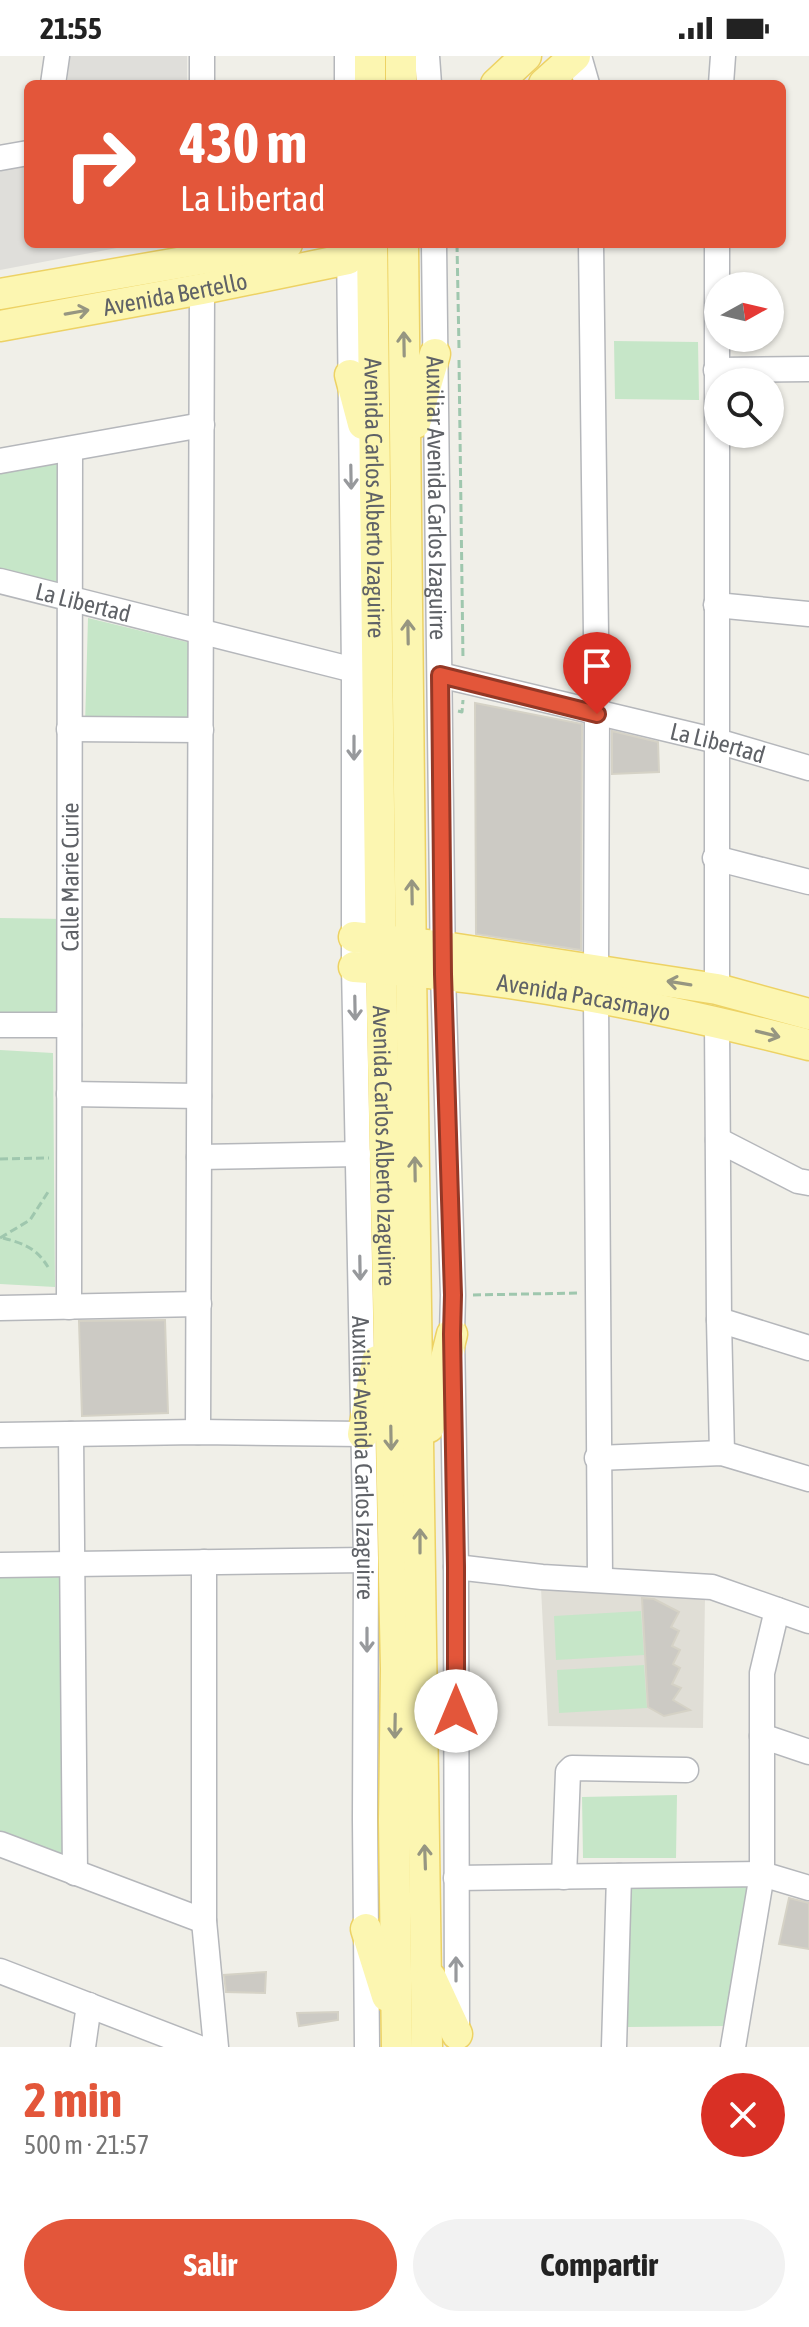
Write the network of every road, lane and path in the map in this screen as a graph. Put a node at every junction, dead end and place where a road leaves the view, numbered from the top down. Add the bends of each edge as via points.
1 (57, 56) edge
2 (202, 56) edge
3 (347, 56) edge
4 (370, 56) edge
5 (401, 56) edge
6 (427, 56) edge
7 (526, 56) edge
8 (577, 56) edge
9 (723, 56) edge
10 (54, 80) edge
11 (202, 80) edge
12 (347, 80) edge
13 (370, 80) edge
14 (401, 80) edge
15 (429, 80) edge
16 (500, 80) edge
17 (549, 80) edge
18 (586, 80) edge
19 (721, 80) edge
20 (24, 154) edge
21 (0, 158) edge
22 (270, 248) edge
23 (358, 248) edge
24 (403, 248) edge
25 (434, 248) edge
26 (457, 248) edge
27 (591, 248) edge
28 (717, 248) edge
29 (202, 264) edge
30 (0, 294) edge
31 (0, 326) edge
32 (435, 354) junction
33 (716, 368) edge
34 (784, 369) edge
35 (809, 369) edge
36 (350, 375) junction
37 (202, 425) junction
38 (716, 448) edge
39 (70, 449) junction
40 (406, 456) junction
41 (0, 461) edge
42 (375, 471) junction
43 (0, 581) edge
44 (71, 599) junction
45 (716, 605) junction
46 (809, 614) edge
47 (201, 631) junction
48 (354, 670) junction
49 (452, 678) junction
50 (441, 710) junction
51 (597, 714) junction
52 (69, 729) junction
53 (201, 730) junction
54 (717, 741) junction
55 (809, 768) edge
56 (715, 858) junction
57 (809, 882) edge
58 (368, 953) junction
59 (412, 957) junction
60 (444, 961) junction
61 (596, 984) junction
62 (717, 989) junction
63 (809, 1014) edge
64 (717, 1022) junction
65 (0, 1025) edge
66 (69, 1025) junction
67 (809, 1045) edge
68 (69, 1094) junction
69 (199, 1096) junction
70 (718, 1140) junction
71 (358, 1154) junction
72 (199, 1157) junction
73 (69, 1158) junction
74 (0, 1159) edge
75 (809, 1183) edge
76 (0, 1238) edge
77 (48, 1266) dead end
78 (598, 1292) junction
79 (453, 1295) junction
80 (389, 1300) junction
81 (199, 1304) junction
82 (69, 1307) junction
83 (0, 1308) edge
84 (719, 1320) junction
85 (452, 1334) junction
86 (809, 1348) edge
87 (198, 1432) junction
88 (71, 1434) junction
89 (363, 1434) junction
90 (0, 1435) edge
91 (722, 1453) junction
92 (597, 1458) junction
93 (420, 1468) junction
94 (809, 1479) edge
95 (366, 1560) junction
96 (204, 1562) junction
97 (72, 1564) junction
98 (0, 1565) edge
99 (456, 1567) junction
100 (600, 1579) junction
101 (777, 1610) junction
102 (809, 1621) edge
103 (408, 1669) junction
104 (762, 1736) junction
105 (809, 1752) edge
106 (686, 1770) dead end
107 (0, 1844) edge
108 (75, 1873) junction
109 (762, 1874) junction
110 (619, 1876) junction
111 (564, 1877) junction
112 (456, 1878) junction
113 (809, 1888) edge
114 (204, 1921) junction
115 (366, 1929) junction
116 (426, 1969) junction
117 (0, 1971) edge
118 (89, 2005) junction
119 (397, 2037) edge
120 (457, 2041) edge
121 (83, 2047) edge
122 (197, 2047) edge
123 (216, 2047) edge
124 (367, 2047) edge
125 (427, 2047) edge
126 (614, 2047) edge
127 (733, 2047) edge

1 - 10 street
2 - 11 street
3 - 12 street
4 - 13 main road
5 - 14 main road
6 - 15 street
7 - 16 main road
8 - 17 main road
8 - 18 street
9 - 19 street
20 - 21 street
22 - 29 main road, Avenida Bertello
23 - 29 main road, Avenida Bertello
23 - 36 street, Auxiliar Avenida Carlos Izaguirre
23 - 42 main road, Avenida Carlos Alberto Izaguirre
40 -> 24 main road, Avenida Carlos Alberto Izaguirre
25 - 32 street, Auxiliar Avenida Carlos Izaguirre
26 - 49 path
27 - 51 street
28 - 33 street
29 - 30 main road, Avenida Bertello
31 -> 29 main road, Avenida Bertello
29 - 37 street
32 - 40 main road
32 - 49 street, Auxiliar Avenida Carlos Izaguirre
34 - 35 street
36 - 42 main road
36 -> 48 street, Auxiliar Avenida Carlos Izaguirre
37 - 39 street
37 - 47 street
38 - 45 street
39 - 41 street
39 - 44 street, Calle Marie Curie
59 -> 40 main road, Avenida Carlos Alberto Izaguirre
42 - 58 main road, Avenida Carlos Alberto Izaguirre
43 - 44 street, La Libertad
44 - 47 street, La Libertad
44 - 52 street, Calle Marie Curie
45 - 46 street
45 - 54 street
47 - 48 street, La Libertad
47 - 53 street
48 -> 58 street, Auxiliar Avenida Carlos Izaguirre
49 - 50 street, Auxiliar Avenida Carlos Izaguirre
49 - 50 path via 462,712
49 - 51 street, La Libertad
50 - 60 street, Auxiliar Avenida Carlos Izaguirre
51 - 54 street, La Libertad
51 - 61 street
52 - 53 street
52 - 66 street, Calle Marie Curie
53 - 69 street
54 - 55 street, La Libertad
54 - 56 street
56 - 57 street
56 - 62 street
58 - 59 main road, Avenida Pacasmayo
58 -> 71 street, Auxiliar Avenida Carlos Izaguirre
58 - 80 main road, Avenida Carlos Alberto Izaguirre
59 - 60 main road, Avenida Pacasmayo
93 -> 59 main road, Avenida Carlos Alberto Izaguirre
60 - 61 main road, Avenida Pacasmayo
60 - 79 street, Auxiliar Avenida Carlos Izaguirre
62 -> 61 main road, Avenida Pacasmayo
61 - 64 main road, Avenida Pacasmayo
61 - 78 street
62 - 63 main road, Avenida Pacasmayo
64 -> 67 main road, Avenida Pacasmayo
64 - 70 street
65 - 66 street
66 - 68 street, Calle Marie Curie
68 - 69 street
68 - 73 street, Calle Marie Curie
69 - 72 street
70 - 75 street
70 - 84 street
71 - 72 street
71 -> 89 street, Auxiliar Avenida Carlos Izaguirre
72 - 81 street
73 - 74 path
73 - 76 path via 30,1220
73 - 82 street, Calle Marie Curie
76 - 77 path via 28,1244
78 - 79 path
78 - 92 street
79 - 85 street, Auxiliar Avenida Carlos Izaguirre
80 - 89 main road
80 -> 103 main road, Avenida Carlos Alberto Izaguirre
81 - 82 street
81 - 87 street
82 - 83 street
84 - 86 street
84 - 91 street
85 - 93 main road
85 - 99 street, Auxiliar Avenida Carlos Izaguirre
87 - 88 street
87 - 89 street
88 - 90 street
88 - 97 street
89 - 95 street, Auxiliar Avenida Carlos Izaguirre
91 - 92 street
91 - 94 street
92 - 100 street
103 -> 93 main road, Avenida Carlos Alberto Izaguirre
95 - 96 street
95 -> 115 street, Auxiliar Avenida Carlos Izaguirre
96 - 97 street
96 - 114 street
97 - 98 street
97 - 108 street
99 - 100 street
99 - 112 street, Auxiliar Avenida Carlos Izaguirre
100 - 101 street via 712,1587
101 - 102 street
101 - 104 street via 762,1673
116 -> 103 main road, Avenida Carlos Alberto Izaguirre
103 -> 119 main road, Avenida Carlos Alberto Izaguirre via 394,1820
104 - 105 street
104 - 109 street
106 - 111 street via 572,1768
107 - 108 street
108 - 114 street
109 - 110 street
109 - 113 street
109 - 127 street
110 - 111 street
110 - 126 street
111 - 112 street
120 -> 112 street, Auxiliar Avenida Carlos Izaguirre
114 - 123 street
115 - 119 main road
115 - 124 street, Auxiliar Avenida Carlos Izaguirre
116 - 120 main road
116 - 125 main road, Avenida Carlos Alberto Izaguirre
117 - 118 street
118 - 121 street
118 - 122 street

